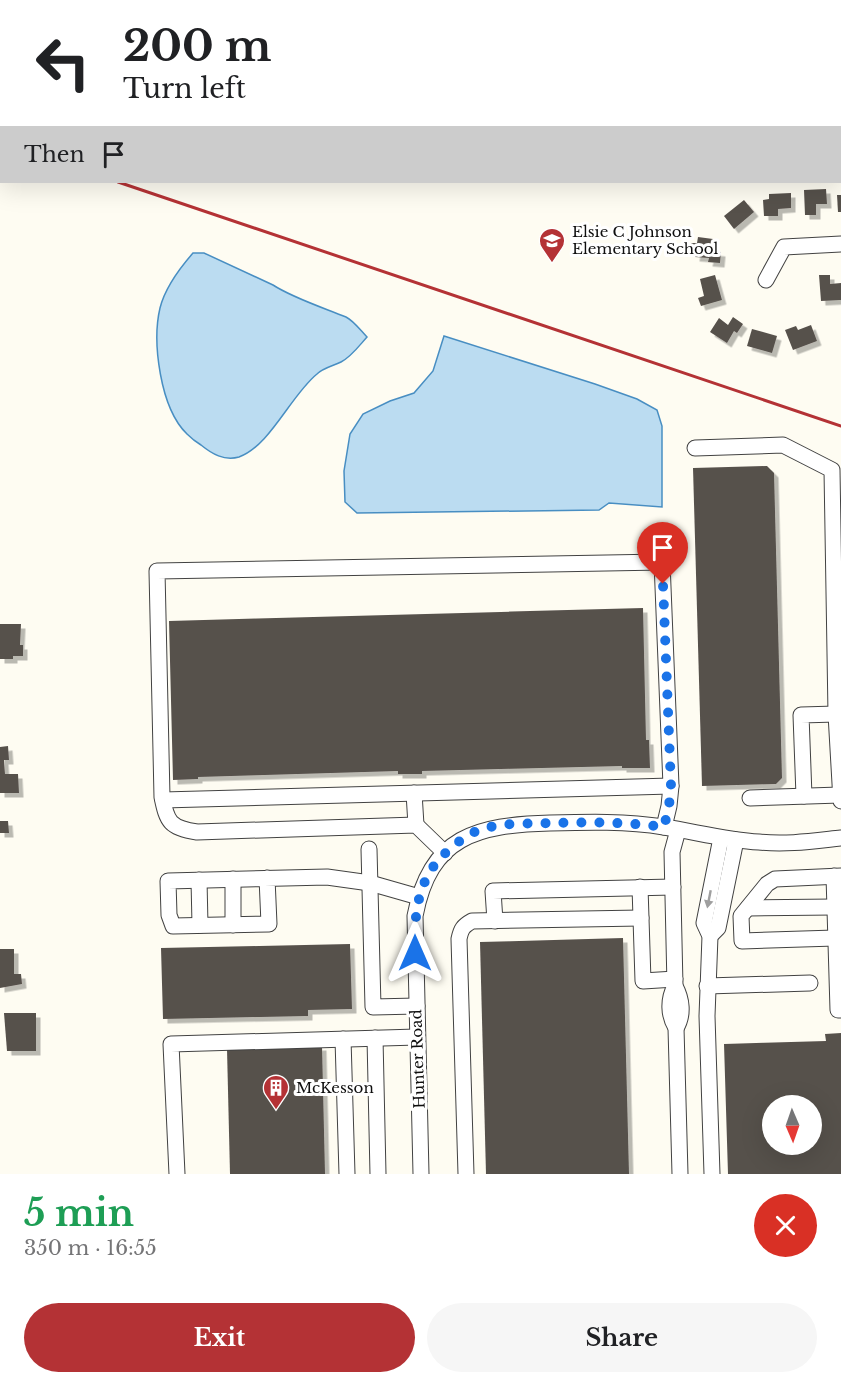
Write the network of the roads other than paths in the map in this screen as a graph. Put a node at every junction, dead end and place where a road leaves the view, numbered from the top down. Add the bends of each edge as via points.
1 (841, 244) edge
2 (766, 280) dead end
3 (695, 448) dead end
4 (837, 714) junction
5 (671, 786) junction
6 (414, 793) junction
7 (840, 795) edge
8 (804, 796) junction
9 (750, 798) dead end
10 (163, 800) junction
11 (841, 801) edge
12 (416, 825) junction
13 (671, 828) junction
14 (721, 838) junction
15 (841, 838) edge
16 (736, 840) junction
17 (369, 849) dead end
18 (445, 853) junction
19 (837, 876) edge
20 (267, 878) junction
21 (233, 879) junction
22 (199, 880) junction
23 (370, 883) junction
24 (673, 886) junction
25 (640, 887) junction
26 (419, 897) junction
27 (834, 907) junction
28 (748, 908) junction
29 (641, 918) junction
30 (495, 921) junction
31 (200, 925) junction
32 (234, 925) junction
33 (710, 936) junction
34 (835, 938) junction
35 (675, 982) junction
36 (810, 983) dead end
37 (707, 986) junction
38 (417, 1006) junction
39 (841, 1010) edge
40 (417, 1037) junction
41 (375, 1038) junction
42 (343, 1039) junction
43 (177, 1174) edge
44 (347, 1174) edge
45 (378, 1174) edge
46 (421, 1174) edge
47 (466, 1174) edge
48 (680, 1174) edge
49 (712, 1174) edge

1 - 2 street via 784,247
3 - 4 street via 783,445 832,470
4 - 7 street
4 - 8 street via 801,716
5 - 6 street
5 - 10 street via 662,562 157,571
5 - 13 street
6 - 10 street
6 - 12 street
7 - 8 street
7 - 11 street
8 - 9 street
10 - 12 street via 166,818 179,830 197,832
12 - 18 street
13 - 14 street, Hunter Road
13 - 18 street, Hunter Road via 612,821 513,824 477,831
13 - 24 street
14 - 16 street, Hunter Road
14 -> 33 street via 704,923
15 - 16 street, Hunter Road via 790,843
16 - 33 street via 718,928
17 - 23 street
18 - 26 street, Hunter Road via 426,877
19 - 27 street
19 - 28 street via 775,879
20 - 21 street
20 - 23 street via 327,877
20 - 32 street via 269,924
21 - 22 street
21 - 32 street
22 - 31 street
22 - 31 street via 168,881 173,926
23 - 26 street
23 - 38 street via 373,1007
24 - 25 street
24 - 35 street
25 - 29 street
25 - 30 street via 493,891
26 - 38 street, Hunter Road via 415,916
27 - 28 street
27 - 34 street
28 - 34 street via 741,916 742,940
29 - 30 street
29 - 35 street via 643,981
30 - 47 street via 465,924 459,939
31 - 32 street
33 - 37 street
34 - 39 street
35 - 48 street via 681,995 681,1020 676,1028
36 - 37 street
37 - 49 street
38 - 40 street, Hunter Road
40 - 41 street
40 - 46 street, Hunter Road
41 - 42 street
41 - 45 street
42 - 43 street via 171,1044
42 - 44 street

